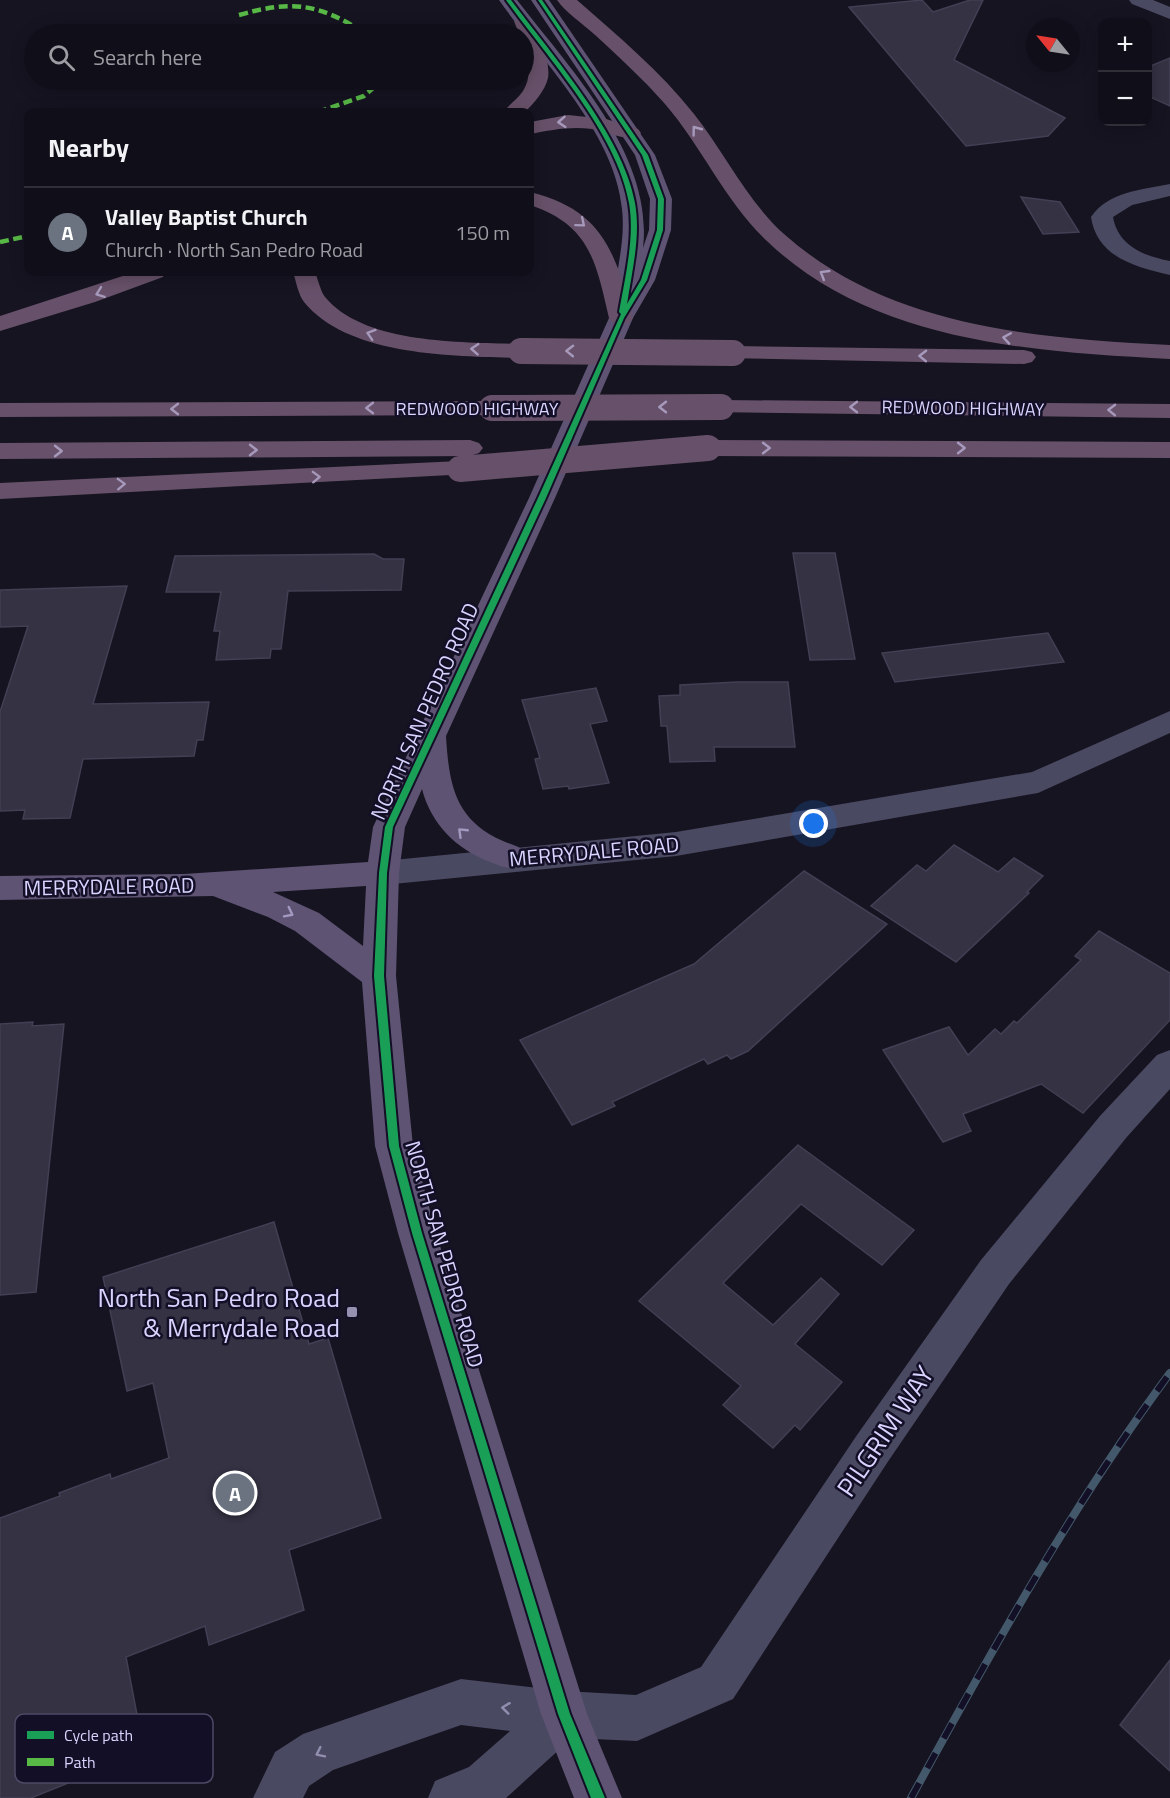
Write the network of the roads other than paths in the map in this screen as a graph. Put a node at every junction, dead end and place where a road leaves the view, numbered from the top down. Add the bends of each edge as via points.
1 (508, 0) edge
2 (540, 0) edge
3 (566, 0) edge
4 (1138, 0) edge
5 (1170, 14) edge
6 (523, 21) junction
7 (524, 24) edge
8 (525, 24) edge
9 (534, 35) edge
10 (534, 50) edge
11 (534, 89) edge
12 (533, 90) edge
13 (518, 108) edge
14 (595, 122) junction
15 (534, 127) edge
16 (631, 133) junction
17 (1170, 190) edge
18 (534, 200) edge
19 (1170, 268) edge
20 (143, 276) edge
21 (305, 276) edge
22 (621, 318) junction
23 (0, 324) edge
24 (1170, 352) edge
25 (1170, 359) edge
26 (0, 410) edge
27 (1170, 411) edge
28 (1170, 450) edge
29 (0, 452) edge
30 (465, 459) junction
31 (0, 491) edge
32 (1170, 721) edge
33 (431, 732) junction
34 (514, 858) junction
35 (383, 873) junction
36 (215, 884) junction
37 (0, 888) edge
38 (379, 976) junction
39 (1170, 1065) edge
40 (564, 1714) junction
41 (277, 1798) edge
42 (452, 1798) edge
43 (598, 1798) edge

1 - 6 main road, NORTH SAN PEDRO ROAD
2 - 16 main road, NORTH SAN PEDRO ROAD
24 -> 3 highway via 1056,345 976,332 902,310 835,280 774,236 672,99
4 - 5 street
6 - 7 highway
6 - 8 main road, NORTH SAN PEDRO ROAD
9 - 14 main road, NORTH SAN PEDRO ROAD
10 - 11 highway via 541,77
12 - 13 highway
14 -> 15 highway via 563,121
14 - 16 highway
14 - 22 main road, NORTH SAN PEDRO ROAD via 618,158 632,199 633,244
16 - 22 main road, NORTH SAN PEDRO ROAD via 653,170 661,215 647,272
17 - 19 street via 1114,204 1102,217 1111,241 1126,254
18 -> 22 highway via 566,212 595,236 607,261
20 -> 23 highway
25 -> 21 highway, bridge via 521,351 428,345 367,333 336,318 315,300
22 - 33 main road, NORTH SAN PEDRO ROAD via 542,498
27 -> 26 highway, REDWOOD HIGHWAY, bridge via 721,407
30 -> 28 highway, REDWOOD HIGHWAY, bridge via 708,448
29 -> 30 highway, REDWOOD HIGHWAY
31 -> 30 highway
32 - 34 street, MERRYDALE ROAD via 1038,782 676,844
34 -> 33 main road via 479,845 455,826 443,805 434,775
33 - 35 main road, NORTH SAN PEDRO ROAD via 389,827
34 - 35 street, MERRYDALE ROAD
35 - 36 main road, MERRYDALE ROAD
35 - 38 main road, NORTH SAN PEDRO ROAD
36 - 37 main road, MERRYDALE ROAD
36 -> 38 main road via 307,922
38 - 40 main road, NORTH SAN PEDRO ROAD via 394,1146 423,1255
39 - 40 street, PILGRIM WAY via 1113,1127 995,1272 717,1683 637,1718
40 -> 41 street, PILGRIM WAY via 461,1702 320,1751 292,1769
40 - 42 street via 486,1785
40 - 43 main road, NORTH SAN PEDRO ROAD

